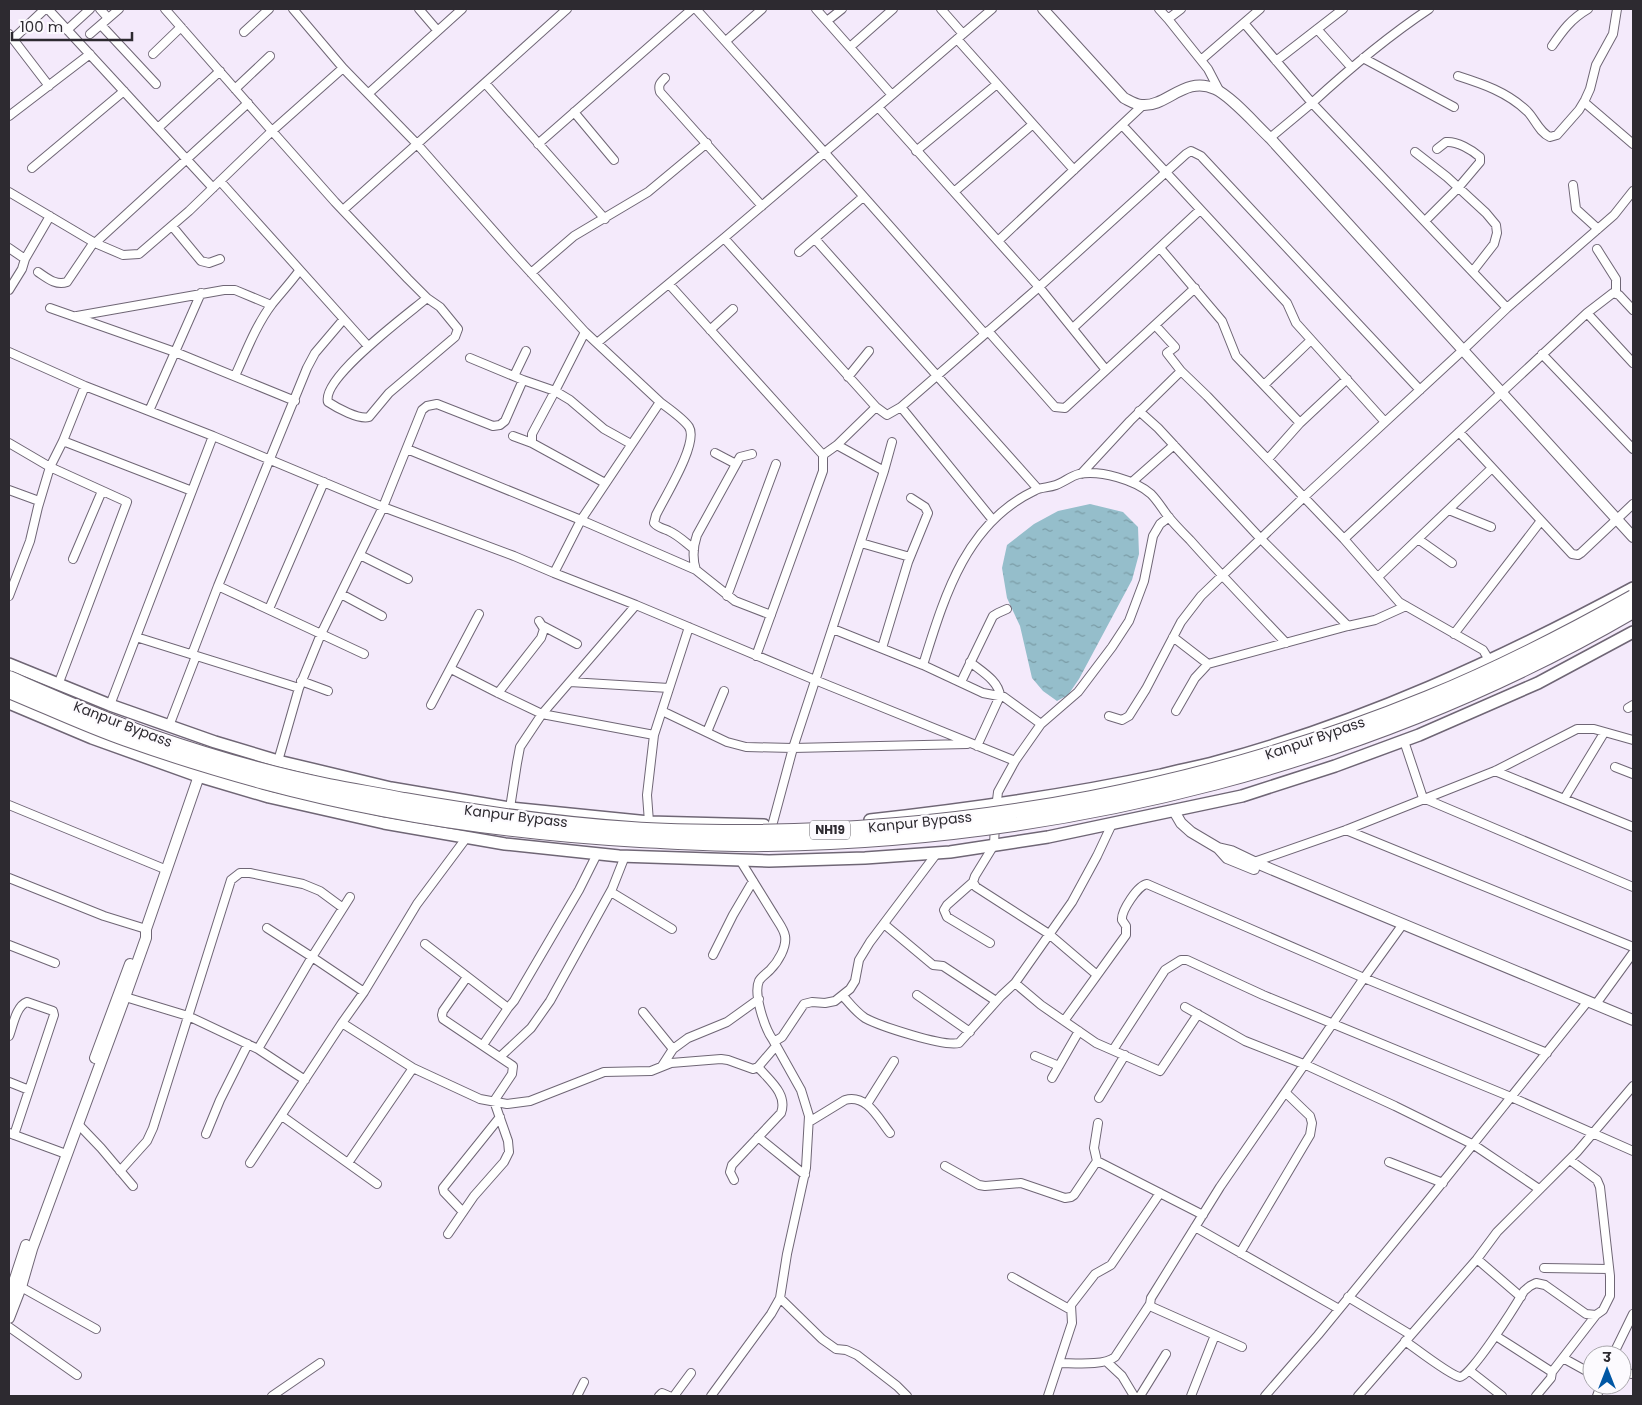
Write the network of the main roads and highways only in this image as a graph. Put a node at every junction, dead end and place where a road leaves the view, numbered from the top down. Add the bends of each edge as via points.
1 (1633, 588) edge
2 (1633, 597) edge
3 (1633, 611) edge
4 (1632, 637) edge
5 (9, 664) edge
6 (9, 678) edge
7 (9, 690) edge
8 (9, 703) edge

1 - 5 main road via 1490,660 1422,690 1314,733 1216,762 1100,788 996,805 866,821 772,826 649,822 510,808 391,788 215,742 110,705
2 - 6 highway, Kanpur Bypass / NH19, bridge via 1561,637 1428,698 1259,758 1132,791 1026,810 808,832 622,829 496,815 327,786 149,735
3 - 7 highway, Kanpur Bypass / NH19, bridge via 1540,660 1441,705 1336,745 1238,776 1146,799 1023,823 906,837 824,842 735,844 574,836 416,816 266,782 185,759 122,738
4 - 8 main road via 1538,683 1404,741 1242,796 1048,837 938,853 865,858 770,861 597,854 505,844 384,823 268,797 198,776 92,738

